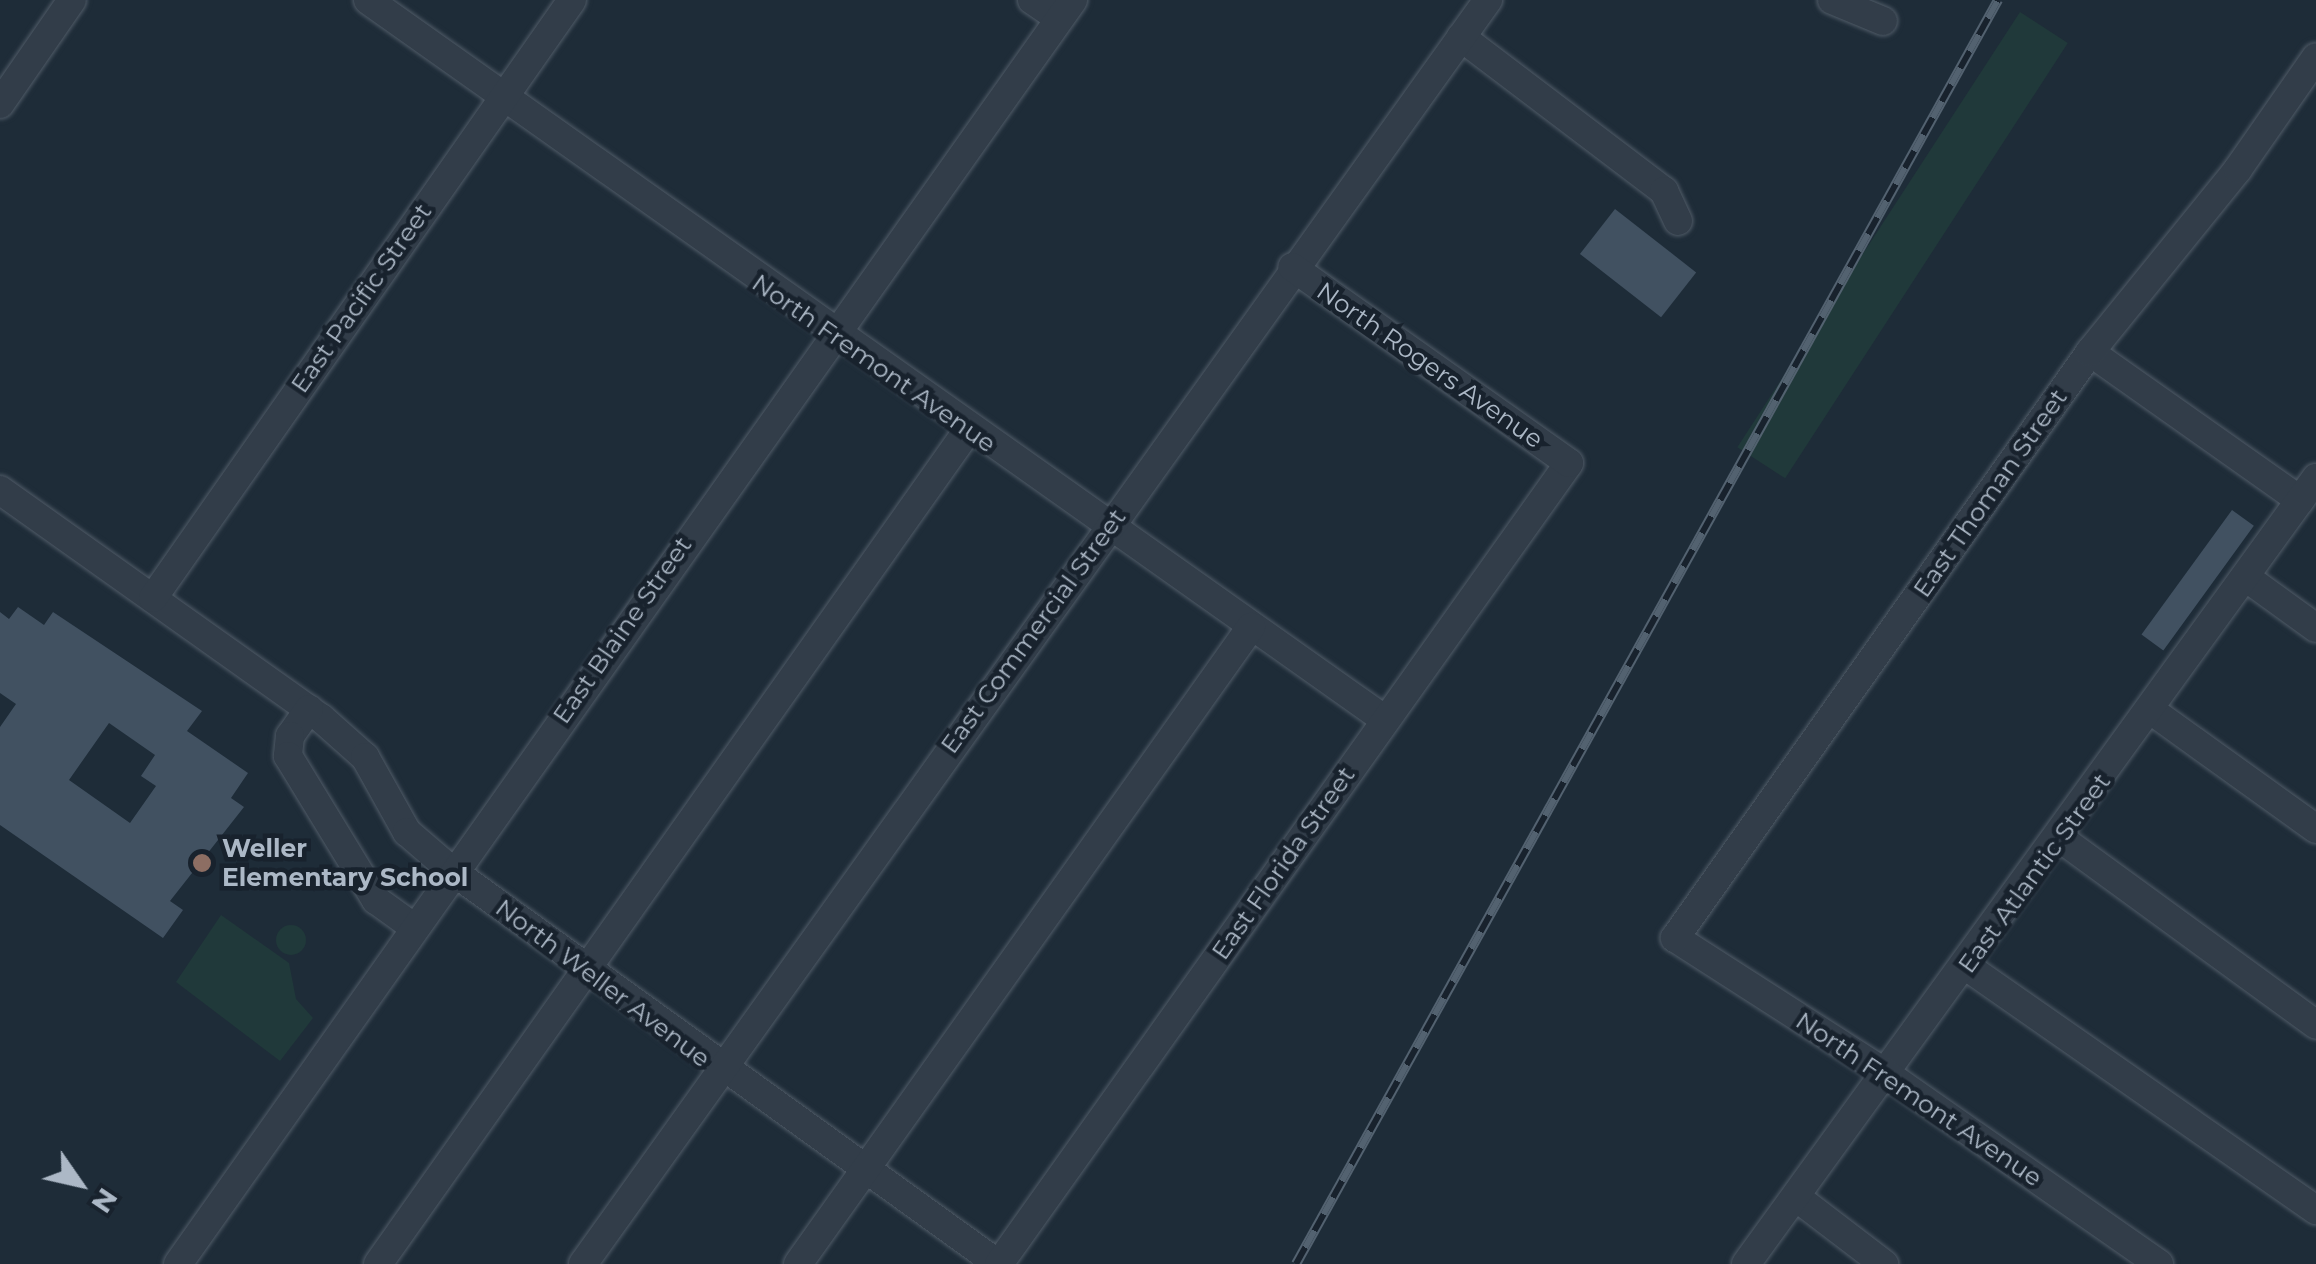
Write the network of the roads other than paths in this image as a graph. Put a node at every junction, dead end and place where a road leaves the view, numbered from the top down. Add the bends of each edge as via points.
1 (72, 0) edge
2 (368, 0) edge
3 (572, 0) edge
4 (1032, 0) edge
5 (1488, 0) edge
6 (1832, 0) edge
7 (1066, 9) edge
8 (1884, 21) dead end
9 (1460, 37) junction
10 (2316, 57) edge
11 (501, 96) junction
12 (0, 104) edge
13 (1678, 221) dead end
14 (1292, 267) junction
15 (832, 334) junction
16 (2090, 352) junction
17 (968, 430) junction
18 (1569, 463) joint
19 (2308, 489) edge
20 (0, 490) edge
21 (1107, 528) junction
22 (2247, 578) junction
23 (153, 598) junction
24 (1251, 627) junction
25 (2316, 628) edge
26 (308, 709) junction
27 (2152, 710) junction
28 (1384, 720) junction
29 (2316, 829) edge
30 (2060, 838) junction
31 (451, 870) junction
32 (412, 926) junction
33 (1676, 938) joint
34 (1966, 966) junction
35 (588, 972) junction
36 (2316, 1025) edge
37 (720, 1070) junction
38 (1887, 1074) junction
39 (864, 1171) junction
40 (1796, 1197) junction
41 (2316, 1210) edge
42 (178, 1264) edge
43 (378, 1264) edge
44 (583, 1264) edge
45 (798, 1264) edge
46 (998, 1264) edge
47 (1746, 1264) edge
48 (1884, 1264) edge
49 (2159, 1264) edge

1 - 12 street
2 - 11 street, North Fremont Avenue
3 - 11 street, East Pacific Street
4 - 7 street
5 - 9 street, East Commercial Street
6 - 8 street
7 - 15 street, East Blaine Street
9 - 13 street via 1664,191
9 - 14 street, East Commercial Street
10 - 16 street, East Thoman Street via 2238,170
11 - 15 street, North Fremont Avenue
11 - 23 street, East Pacific Street
14 - 18 street, North Rogers Avenue
14 - 21 street, East Commercial Street
15 - 17 street, North Fremont Avenue
15 - 31 street, East Blaine Street
16 - 19 street
16 - 33 street, East Thoman Street
17 - 21 street, North Fremont Avenue
17 - 35 street
18 - 28 street, East Florida Street
19 - 22 street, East Atlantic Street
20 - 23 street, North Weller Avenue
21 - 24 street, North Fremont Avenue
21 - 37 street, East Commercial Street
22 - 25 street
22 - 27 street, East Atlantic Street
23 - 26 street, North Weller Avenue
24 - 28 street, North Fremont Avenue
24 - 39 street
26 - 31 street, North Weller Avenue via 365,757 407,832
26 - 32 street via 290,736 288,756 376,900
27 - 29 street
27 - 30 street, East Atlantic Street
28 - 46 street, East Florida Street
30 - 34 street, East Atlantic Street
30 - 36 street
31 - 32 street, East Blaine Street
31 - 35 street, North Weller Avenue
32 - 42 street, East Blaine Street
33 - 38 street, North Fremont Avenue
34 - 38 street, East Atlantic Street
34 - 41 street
35 - 37 street, North Weller Avenue
35 - 43 street
37 - 39 street, North Weller Avenue
37 - 44 street, East Commercial Street
38 - 40 street, East Atlantic Street
38 - 49 street, North Fremont Avenue
39 - 45 street
39 - 46 street, North Weller Avenue
40 - 47 street, East Atlantic Street
40 - 48 street

